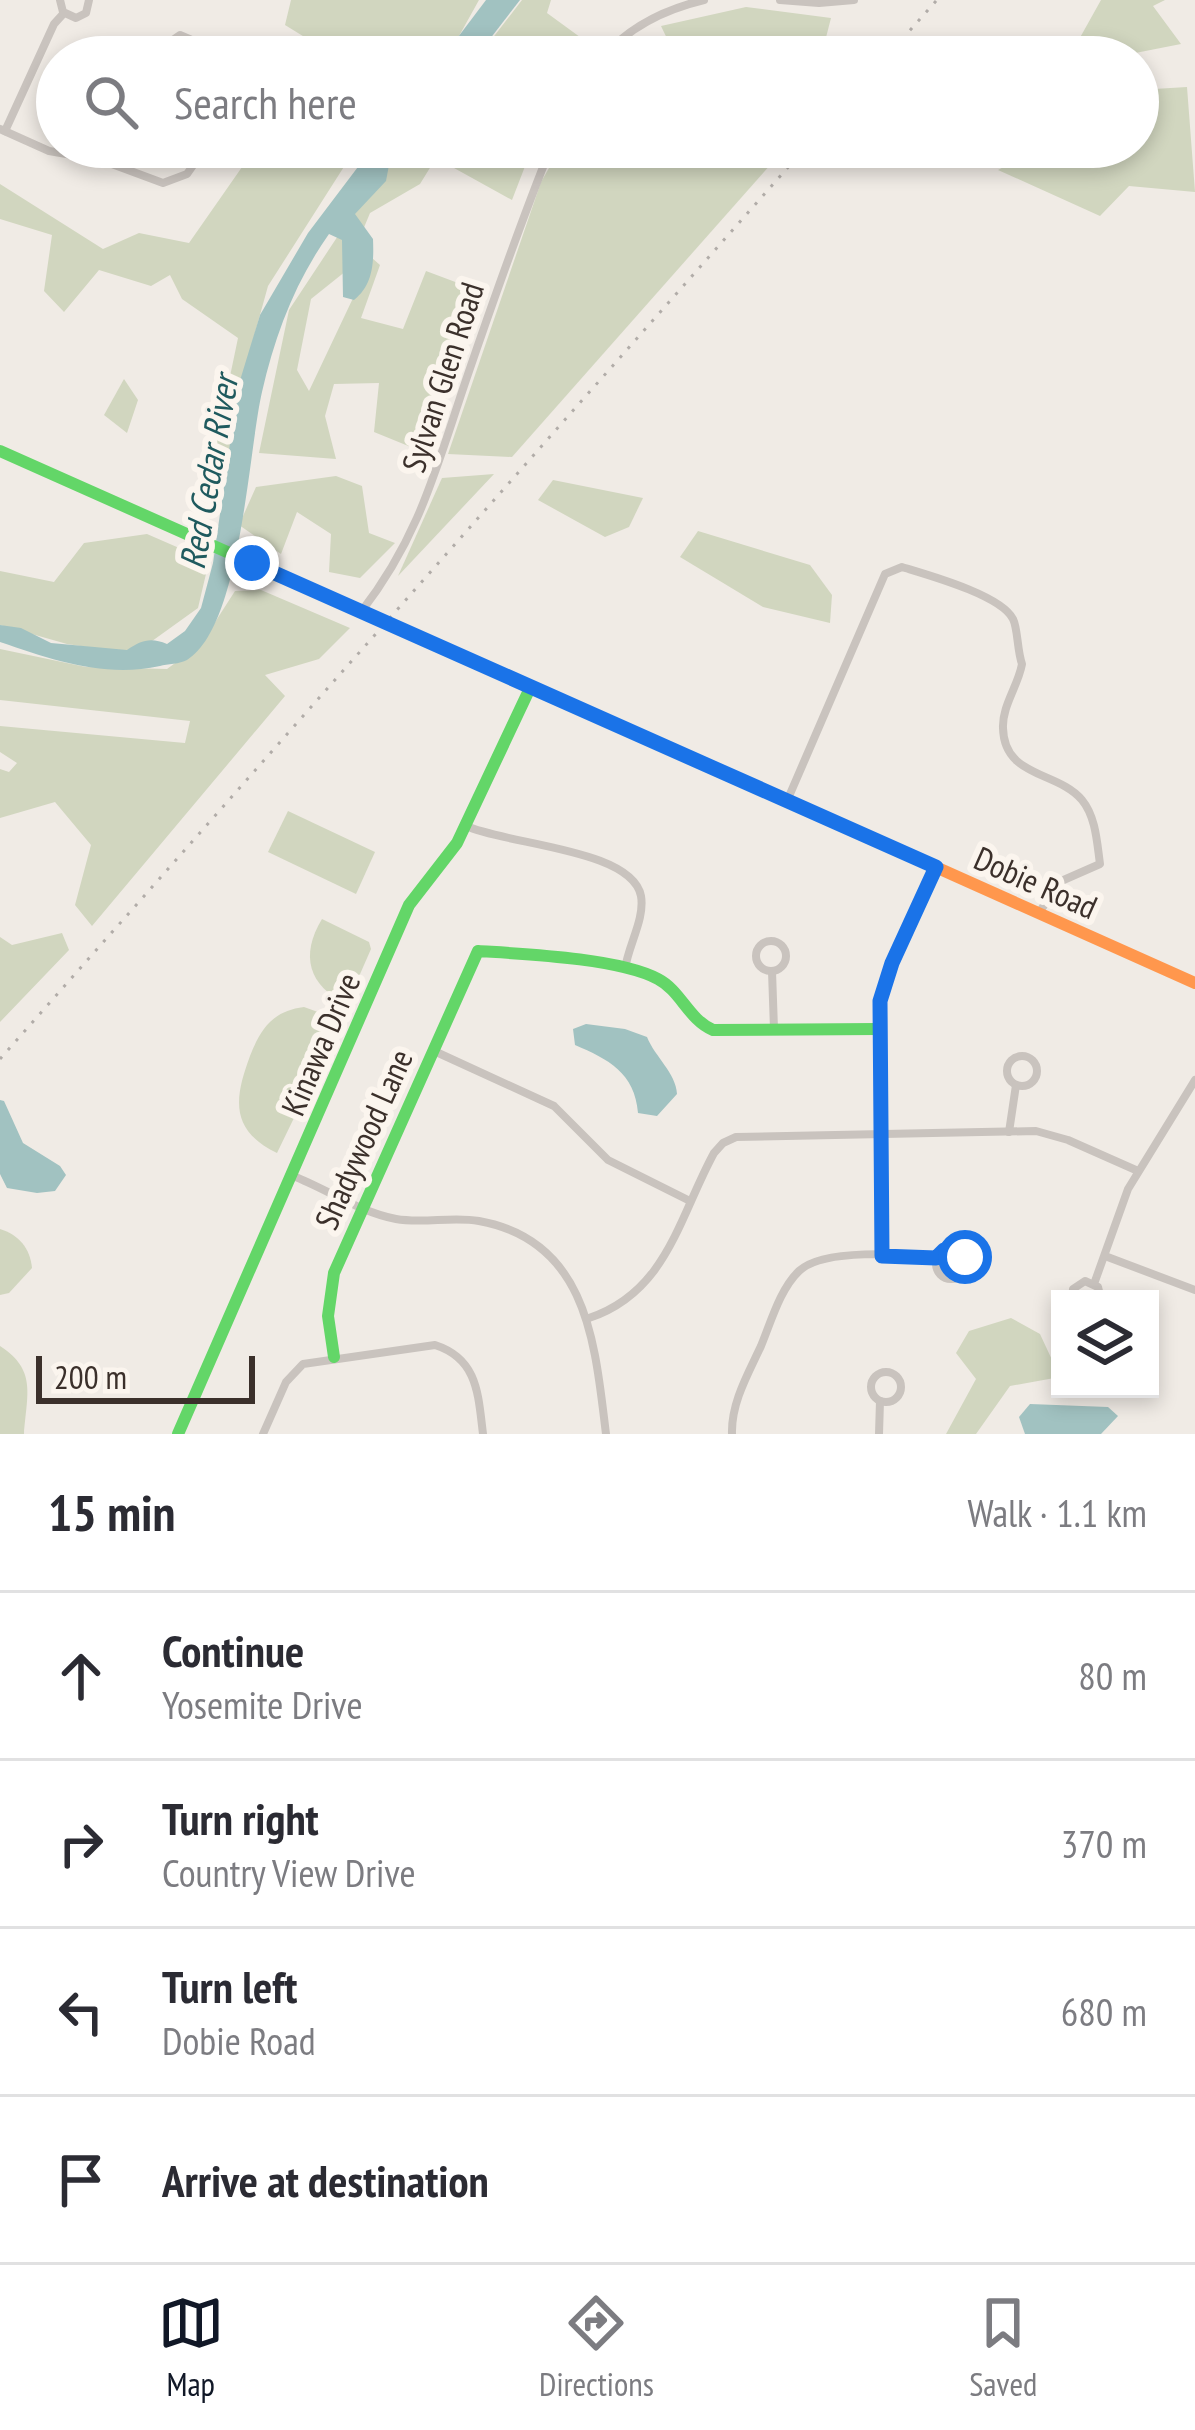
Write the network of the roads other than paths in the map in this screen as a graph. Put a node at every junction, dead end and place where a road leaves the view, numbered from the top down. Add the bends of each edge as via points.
1 (60, 0) edge
2 (89, 0) edge
3 (704, 0) edge
4 (780, 0) edge
5 (854, 0) edge
6 (64, 13) junction
7 (48, 36) edge
8 (626, 36) edge
9 (36, 61) edge
10 (2, 130) edge
11 (36, 145) edge
12 (123, 168) edge
13 (192, 168) edge
14 (543, 168) edge
15 (0, 451) edge
16 (361, 612) junction
17 (531, 686) junction
18 (787, 801) junction
19 (466, 826) junction
20 (936, 867) junction
21 (1039, 913) junction
22 (625, 969) junction
23 (772, 971) dead end
24 (1195, 983) edge
25 (877, 1029) junction
26 (774, 1031) junction
27 (432, 1050) junction
28 (1195, 1080) edge
29 (1016, 1085) junction
30 (1009, 1132) junction
31 (879, 1134) junction
32 (1138, 1171) junction
33 (293, 1176) junction
34 (690, 1201) junction
35 (362, 1208) junction
36 (882, 1256) junction
37 (1105, 1256) junction
38 (936, 1258) junction
39 (1094, 1284) junction
40 (1075, 1290) edge
41 (1097, 1290) edge
42 (1195, 1290) edge
43 (589, 1318) junction
44 (334, 1357) junction
45 (880, 1401) junction
46 (178, 1434) edge
47 (263, 1434) edge
48 (483, 1434) edge
49 (607, 1434) edge
50 (732, 1434) edge
51 (879, 1434) edge

1 - 6 street
2 - 6 street via 83,15
3 - 8 street
4 - 5 street
6 - 7 street
9 - 10 street
10 - 11 street
12 - 13 street via 164,183
14 - 16 street, Sylvan Glen Road via 422,511
15 - 16 street, Dobie Road
16 - 17 street, Dobie Road
17 - 18 street, Dobie Road
17 - 19 street, Kinawa Drive
18 - 20 street, Dobie Road
18 - 21 street via 885,574 902,567 994,600 1014,622 1022,664 1004,718 1006,745 1024,768 1081,799 1100,864 1059,882
19 - 22 street via 606,860 629,874 641,908
19 - 33 street, Kinawa Drive via 409,905
20 - 21 street, Dobie Road
20 - 25 street via 892,963
21 - 24 street, Dobie Road
22 - 26 street via 665,983 701,1026
22 - 27 street, Shadywood Lane via 478,951
23 - 26 street
25 - 26 street
25 - 31 street
27 - 34 street via 554,1106 608,1160
27 - 35 street, Shadywood Lane
28 - 32 street
29 - 29 street via 1035,1078 1028,1056 1008,1065
29 - 30 street
30 - 31 street
30 - 32 street via 1052,1134
31 - 34 street via 736,1137 714,1153
31 - 36 street
32 - 37 street
33 - 35 street
33 - 46 street, Kinawa Drive
34 - 43 street via 645,1285
35 - 43 street via 398,1220 480,1221 516,1234 562,1272
35 - 44 street, Shadywood Lane via 329,1290
36 - 38 street
36 - 50 street via 819,1259 794,1276 738,1397
37 - 39 street
37 - 42 street
38 - 38 street via 945,1278 965,1269 956,1249
39 - 40 street
39 - 41 street
43 - 49 street
44 - 47 street via 291,1375
44 - 48 street via 416,1346 450,1350 472,1371
45 - 45 street via 901,1392 890,1372 872,1379
45 - 51 street

